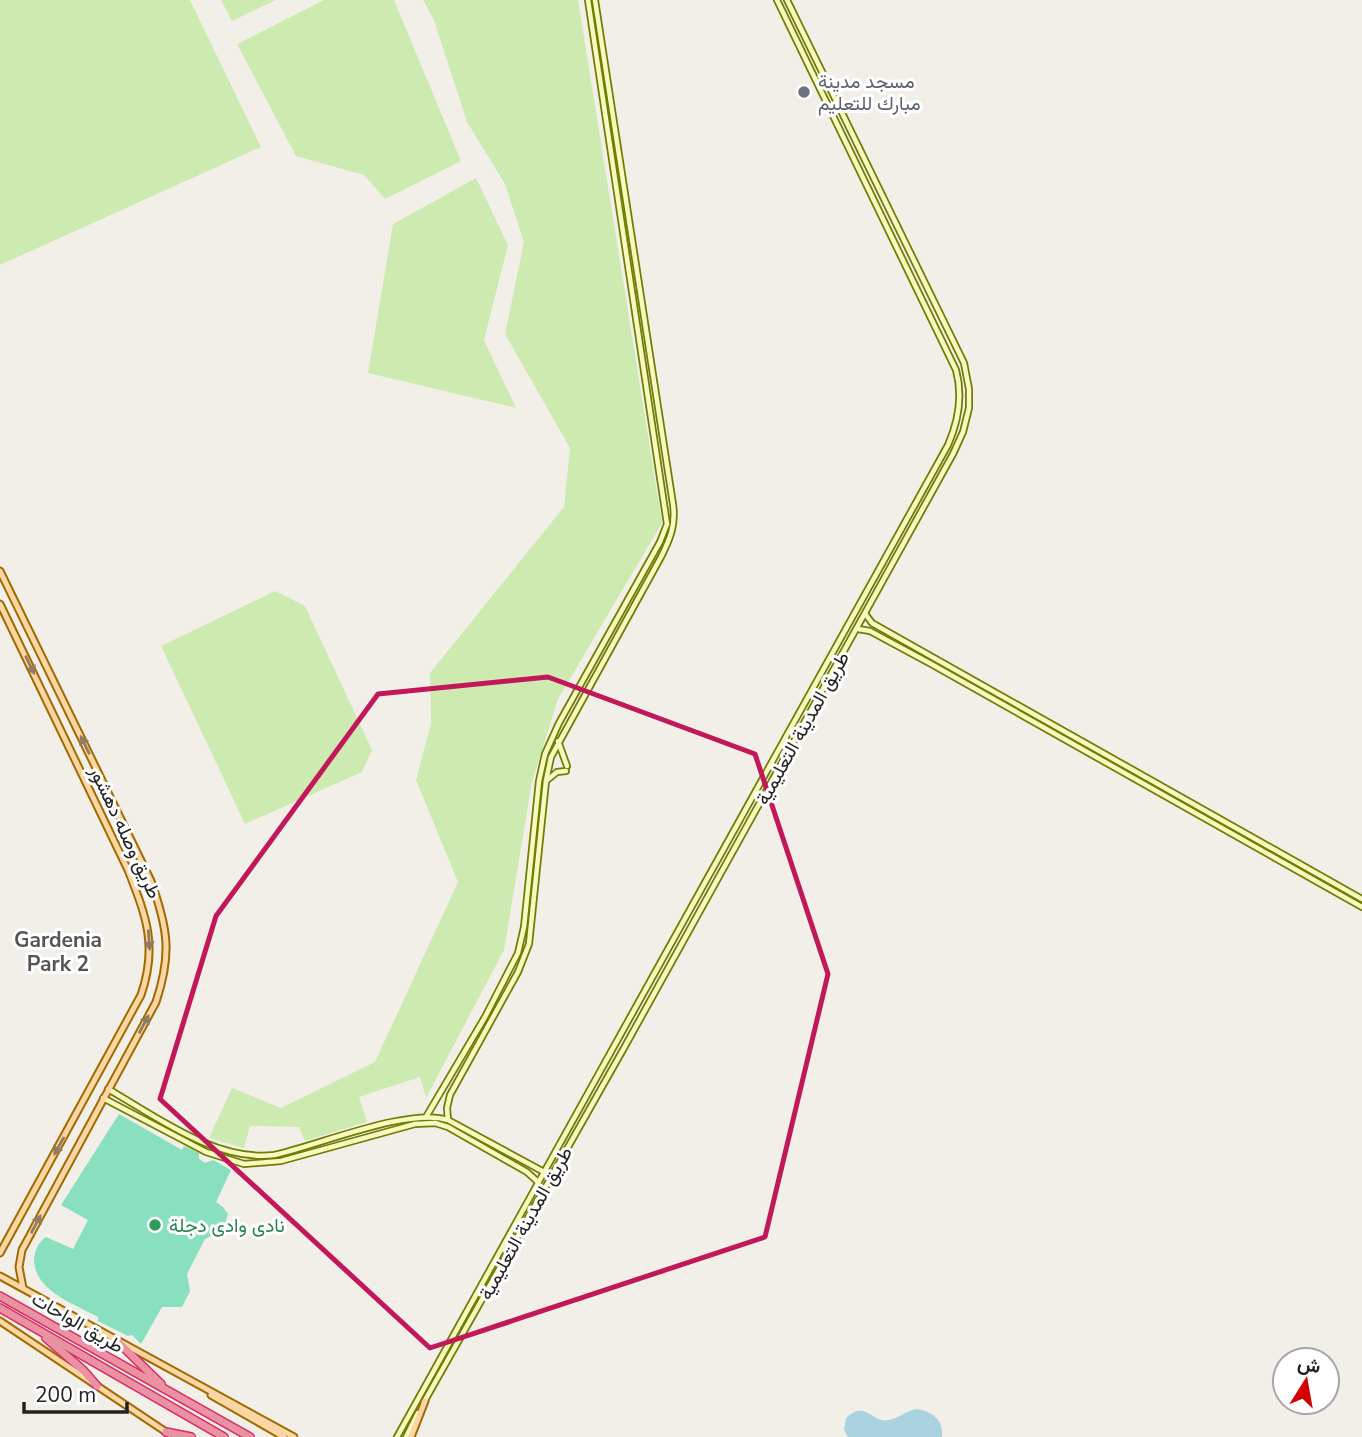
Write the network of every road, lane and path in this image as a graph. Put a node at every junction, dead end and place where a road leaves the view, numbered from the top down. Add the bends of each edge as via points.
1 (588, 0) edge
2 (595, 0) edge
3 (777, 0) edge
4 (787, 0) edge
5 (835, 94) junction
6 (826, 99) junction
7 (866, 161) junction
8 (857, 165) junction
9 (655, 388) junction
10 (648, 391) junction
11 (888, 552) junction
12 (898, 556) junction
13 (0, 571) edge
14 (0, 604) edge
15 (866, 613) junction
16 (857, 629) junction
17 (607, 636) junction
18 (614, 640) junction
19 (809, 695) junction
20 (818, 700) junction
21 (558, 741) junction
22 (546, 781) junction
23 (106, 788) junction
24 (1165, 792) junction
25 (93, 794) junction
26 (116, 810) junction
27 (103, 816) junction
28 (1290, 858) junction
29 (1286, 864) junction
30 (1362, 899) edge
31 (1362, 907) edge
32 (666, 953) junction
33 (674, 958) junction
34 (108, 1089) junction
35 (103, 1098) junction
36 (149, 1112) junction
37 (426, 1117) junction
38 (145, 1120) junction
39 (448, 1121) junction
40 (370, 1128) junction
41 (372, 1136) junction
42 (276, 1155) junction
43 (279, 1162) junction
44 (545, 1170) junction
45 (553, 1175) junction
46 (537, 1184) junction
47 (543, 1193) junction
48 (11, 1245) junction
49 (22, 1250) junction
50 (0, 1253) edge
51 (0, 1276) edge
52 (23, 1288) junction
53 (0, 1296) edge
54 (0, 1308) edge
55 (0, 1321) edge
56 (32, 1326) junction
57 (116, 1340) junction
58 (97, 1386) junction
59 (204, 1387) junction
60 (169, 1391) junction
61 (425, 1401) junction
62 (407, 1419) junction
63 (413, 1423) junction
64 (166, 1432) junction
65 (410, 1436) edge
66 (174, 1437) edge
67 (191, 1437) edge
68 (224, 1437) edge
69 (250, 1437) edge
70 (284, 1437) edge
71 (295, 1437) edge
72 (397, 1437) edge

1 - 10 street
2 - 9 street
3 - 6 street, طريق المدينة التعليمية
4 - 5 street, طريق المدينة التعليمية
5 - 6 street
5 - 7 street, طريق المدينة التعليمية
6 - 8 street, طريق المدينة التعليمية
7 - 8 street
7 - 12 street, طريق المدينة التعليمية via 964,363 970,389 960,440
8 - 11 street, طريق المدينة التعليمية via 956,370 960,390 952,436
9 - 10 street
9 - 18 street via 674,525
10 - 17 street via 667,524
11 - 12 street
11 - 19 street, طريق المدينة التعليمية
12 - 15 street, طريق المدينة التعليمية
23 -> 13 main road, طريق وصله دهشور
14 -> 25 main road, طريق وصله دهشور
15 - 16 street, طريق المدينة التعليمية
15 - 24 street via 872,623
16 - 20 street, طريق المدينة التعليمية
16 - 24 street via 879,636
17 - 18 street
17 - 37 street via 543,760 518,953
18 - 21 street
19 - 20 street
19 - 32 street, طريق المدينة التعليمية
20 - 33 street, طريق المدينة التعليمية
21 - 22 street
21 - 22 street via 566,769
22 - 39 street via 529,944 450,1095
23 - 25 main road
23 - 26 main road, طريق وصله دهشور
24 - 28 street
24 - 29 street
25 - 27 main road, طريق وصله دهشور
26 - 27 main road via 108,809
34 -> 26 main road, طريق وصله دهشور via 156,1002 167,947 166,926 151,881
27 -> 48 main road, طريق وصله دهشور via 145,913 150,944 147,973 141,995
28 - 29 street
28 - 30 street
29 - 31 street
32 - 33 street
32 - 44 street, طريق المدينة التعليمية
33 - 45 street, طريق المدينة التعليمية
34 - 35 main road, طريق وصله دهشور
34 - 36 street
35 - 38 street
49 -> 35 main road, طريق وصله دهشور
36 - 38 street
36 - 42 street via 225,1152
37 - 39 street
37 - 40 street
38 - 43 street via 228,1160
39 - 44 street
40 - 41 street
40 - 42 street
41 - 43 street
41 - 46 street via 415,1124 442,1125 524,1170
42 - 43 street
44 - 45 street
44 - 46 street, طريق المدينة التعليمية
45 - 47 street, طريق المدينة التعليمية
46 - 47 street
46 - 62 street, طريق المدينة التعليمية
47 - 61 street, طريق المدينة التعليمية
48 - 49 main road
48 - 50 main road, طريق وصله دهشور
49 - 52 main road, طريق وصله دهشور
51 - 52 main road
52 - 57 main road
53 - 60 highway, طريق الواحات
54 - 56 highway, طريق الواحات
55 - 58 main road
56 - 58 highway
56 - 68 highway, طريق الواحات
57 - 59 main road
57 - 60 highway
58 - 64 main road
59 - 70 main road
59 - 71 main road
60 - 69 highway, طريق الواحات
61 - 63 street, طريق المدينة التعليمية
61 - 65 main road
62 - 63 street
62 - 72 street, طريق المدينة التعليمية
63 - 65 street, طريق المدينة التعليمية
64 - 66 main road
64 - 67 highway

